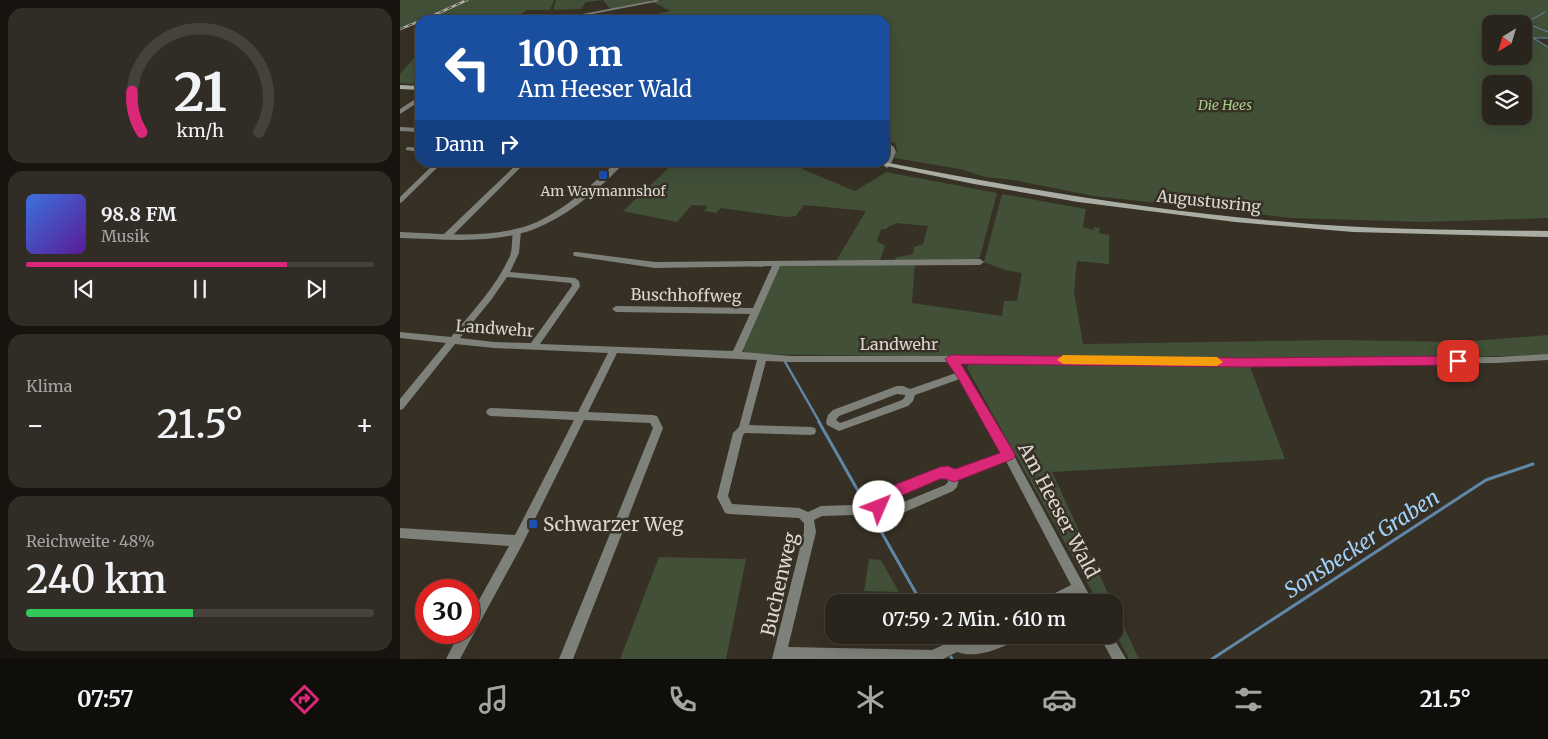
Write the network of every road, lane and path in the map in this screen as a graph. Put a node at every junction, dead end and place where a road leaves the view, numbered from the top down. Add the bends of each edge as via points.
1 (658, 1) edge
2 (585, 15) edge
3 (400, 87) edge
4 (415, 88) edge
5 (415, 102) edge
6 (400, 112) edge
7 (400, 129) edge
8 (415, 130) edge
9 (890, 147) edge
10 (408, 150) dead end
11 (415, 150) edge
12 (890, 159) edge
13 (435, 167) edge
14 (518, 167) edge
15 (616, 167) edge
16 (890, 167) edge
17 (400, 201) edge
18 (517, 231) junction
19 (1548, 234) edge
20 (400, 235) edge
21 (447, 236) junction
22 (577, 254) dead end
23 (980, 262) dead end
24 (777, 264) junction
25 (505, 274) junction
26 (616, 309) dead end
27 (756, 311) junction
28 (400, 335) edge
29 (452, 340) junction
30 (534, 346) junction
31 (614, 350) junction
32 (736, 355) junction
33 (1548, 357) edge
34 (762, 358) junction
35 (951, 359) junction
36 (962, 375) junction
37 (910, 393) junction
38 (400, 406) edge
39 (491, 412) dead end
40 (580, 417) junction
41 (743, 429) junction
42 (811, 431) dead end
43 (1008, 455) junction
44 (954, 476) junction
45 (852, 510) dead end
46 (807, 518) junction
47 (400, 533) edge
48 (518, 541) junction
49 (1079, 588) junction
50 (1066, 594) edge
51 (1082, 594) edge
52 (480, 609) edge
53 (461, 644) edge
54 (953, 644) edge
55 (960, 644) edge
56 (992, 644) edge
57 (1110, 644) edge
58 (780, 656) edge
59 (453, 659) edge
60 (566, 659) edge
61 (1119, 659) edge

1 - 2 street
3 - 4 main road
5 - 6 street
7 - 8 street
9 - 12 street via 893,152
10 - 11 street
13 - 17 street
14 - 21 street
15 - 18 street via 555,216
16 - 19 main road, Augustusring via 1098,204 1287,225
18 - 21 street via 491,236
18 - 25 street via 515,253
20 - 21 street
22 - 24 street via 655,265
23 - 24 street
24 - 27 street
25 - 29 street
25 - 30 street via 575,281 576,286
26 - 27 street, Buschhoffweg
27 - 32 street
28 - 29 street, Landwehr
29 - 30 street, Landwehr
29 - 38 street
30 - 31 street, Landwehr
31 - 32 street, Landwehr
31 - 40 street
32 - 34 street, Landwehr
33 - 35 street, Landwehr via 1246,362
34 - 35 street, Landwehr
34 - 41 street, Buchenweg
35 - 36 street, Am Heeser Wald
36 - 37 street
36 - 43 street, Am Heeser Wald
37 - 37 street via 900,390 888,393 836,413 831,422 840,427 905,403
39 - 40 street
40 - 48 street
40 - 60 street via 653,419 658,428
41 - 42 street
41 - 46 street, Buchenweg via 738,433 722,497 724,503 729,509 799,513
43 - 44 street
43 - 49 street, Am Heeser Wald
44 - 44 street via 948,472 940,473 882,498 879,507 889,512 903,508 949,488
45 - 46 street, Buchenweg via 821,511
46 - 58 street, Buchenweg via 810,532
47 - 48 street
48 - 52 street
49 - 50 street
49 - 51 street, Am Heeser Wald
53 - 59 street
54 - 58 street via 932,657
55 - 56 street via 963,651 973,653
57 - 61 street

